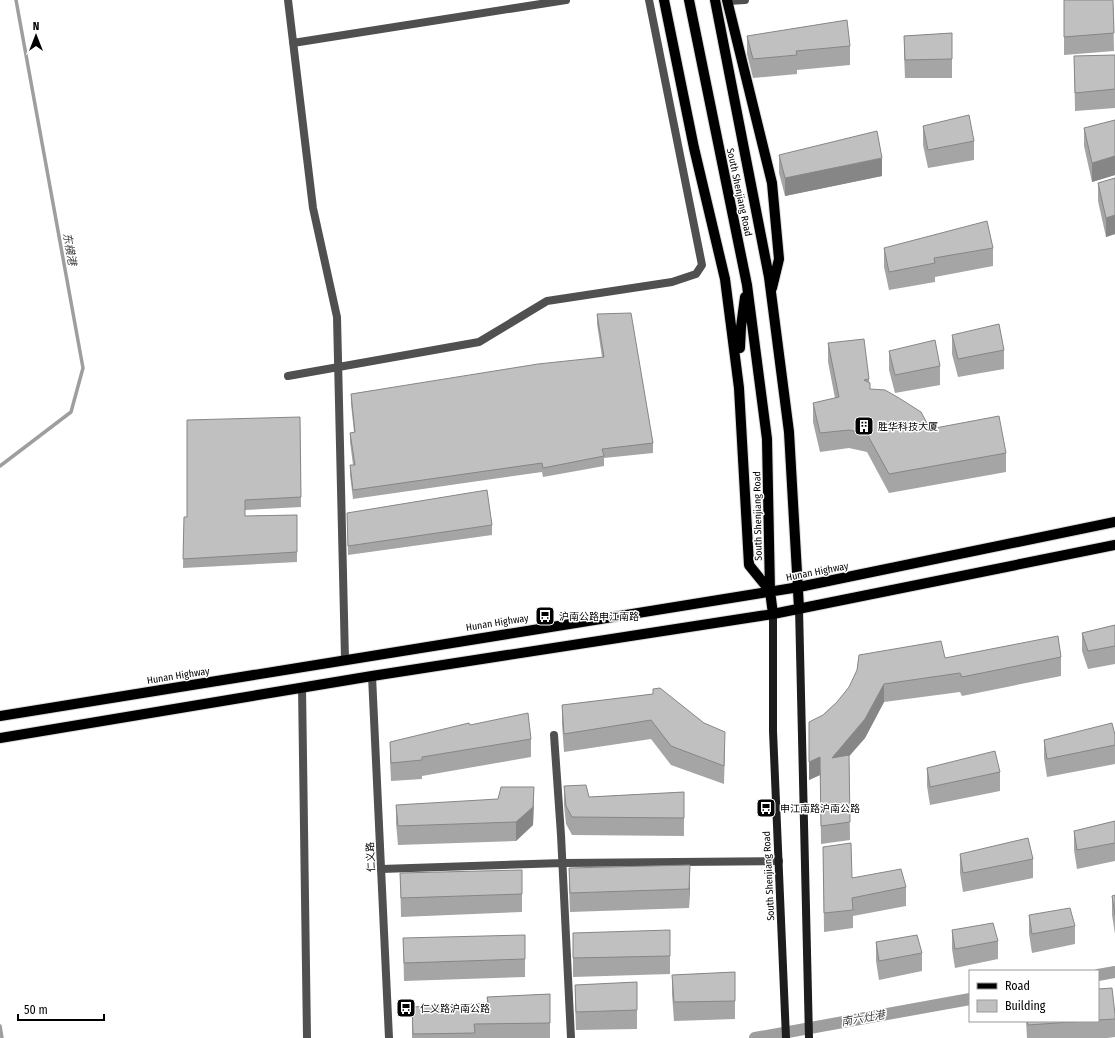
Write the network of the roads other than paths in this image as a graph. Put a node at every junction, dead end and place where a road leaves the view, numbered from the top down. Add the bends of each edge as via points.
1 (288, 0) edge
2 (566, 0) edge
3 (649, 0) edge
4 (664, 0) edge
5 (689, 0) edge
6 (715, 0) edge
7 (745, 0) edge
8 (727, 1) edge
9 (293, 43) junction
10 (747, 285) junction
11 (771, 294) junction
12 (338, 367) junction
13 (288, 376) dead end
14 (739, 388) junction
15 (1115, 522) edge
16 (1115, 545) edge
17 (799, 587) junction
18 (770, 591) junction
19 (799, 608) junction
20 (773, 614) junction
21 (345, 660) junction
22 (372, 676) junction
23 (302, 687) junction
24 (0, 716) edge
25 (554, 735) dead end
26 (0, 738) edge
27 (779, 861) junction
28 (563, 863) junction
29 (381, 869) junction
30 (307, 1038) edge
31 (388, 1038) edge
32 (571, 1038) edge
33 (786, 1038) edge
34 (809, 1038) edge

1 - 9 street
2 - 9 street
3 - 12 street via 702,265 696,274 672,282 547,301 479,342
4 - 14 main road via 694,148 725,279
5 - 10 main road, South Shenjiang Road
6 - 11 main road, South Shenjiang Road
7 - 8 street
8 - 11 main road via 772,183 779,259
9 - 12 street via 313,208 336,317
10 - 14 main road via 741,327
10 - 18 main road, South Shenjiang Road via 767,439
11 - 17 main road, South Shenjiang Road via 789,432
12 - 13 street
12 - 21 street
14 - 18 main road via 750,565
15 - 17 main road, Hunan Highway
16 - 19 main road
17 - 18 main road, Hunan Highway
17 - 19 main road, South Shenjiang Road
18 - 20 main road, South Shenjiang Road
18 - 21 main road, Hunan Highway
19 - 20 main road
19 - 34 main road, South Shenjiang Road
20 - 22 main road
20 - 27 main road, South Shenjiang Road via 773,731
21 - 24 main road, Hunan Highway
22 - 23 main road
22 - 29 street, 仁义路
23 - 26 main road
23 - 30 street
25 - 28 street
27 - 28 street
27 - 33 main road, South Shenjiang Road
28 - 29 street
28 - 32 street
29 - 31 street, 仁义路

